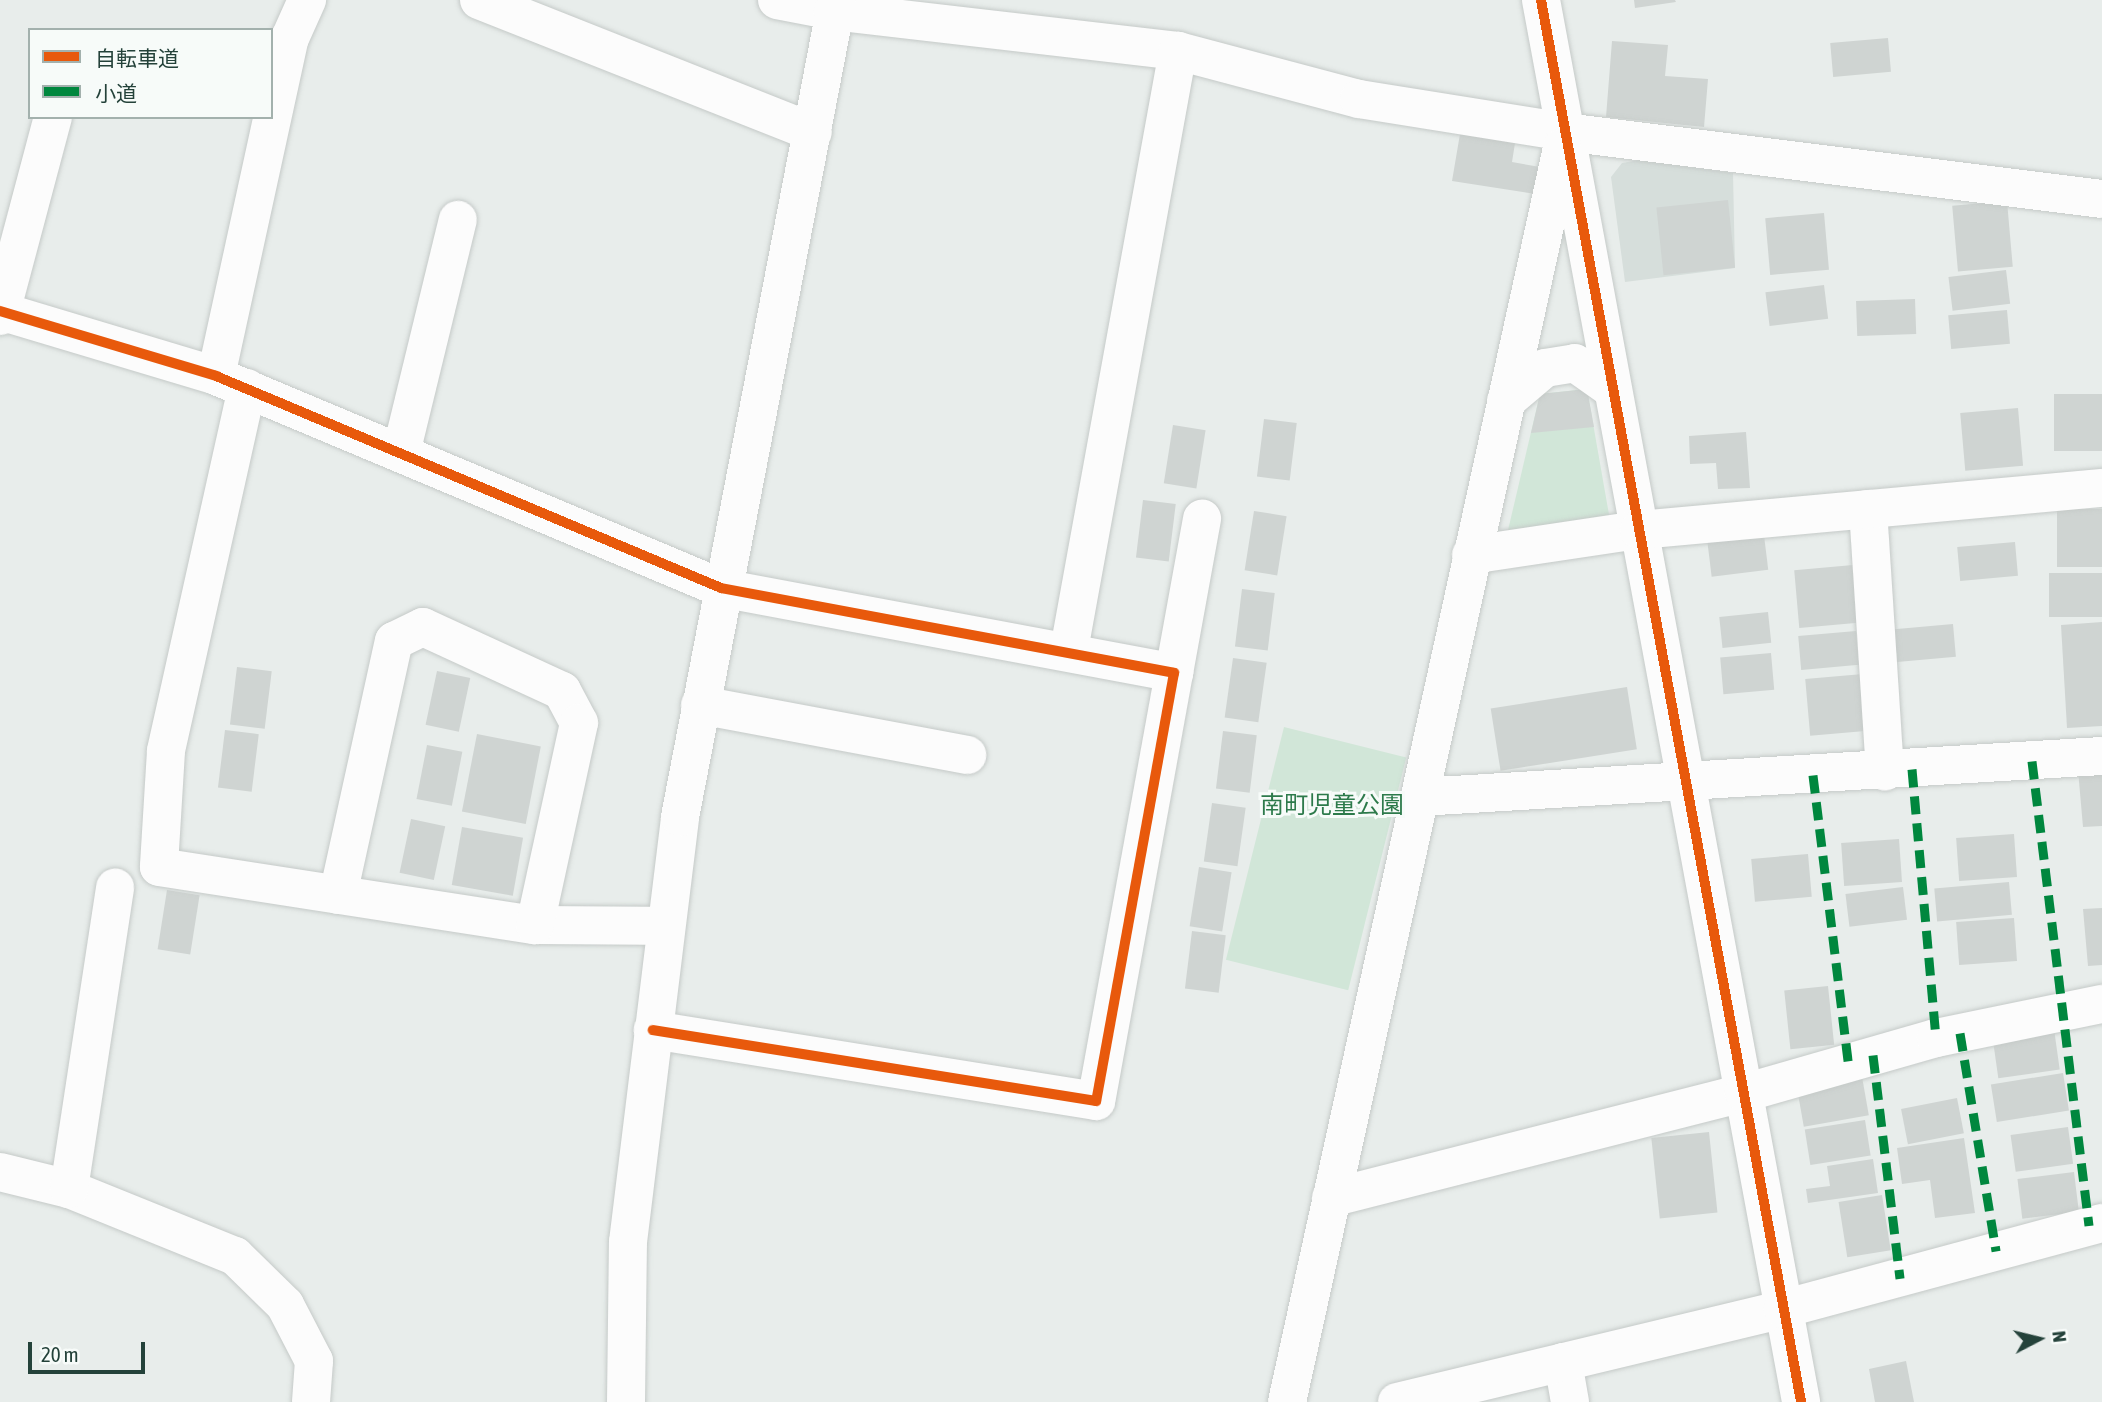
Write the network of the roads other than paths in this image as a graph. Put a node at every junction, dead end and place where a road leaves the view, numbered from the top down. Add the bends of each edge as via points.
1 (307, 0) edge
2 (479, 0) edge
3 (777, 0) edge
4 (1541, 0) edge
5 (835, 6) edge
6 (1178, 51) junction
7 (52, 119) edge
8 (813, 132) junction
9 (1565, 132) junction
10 (2102, 199) edge
11 (458, 220) dead end
12 (1, 313) edge
13 (232, 382) junction
14 (1612, 389) junction
15 (1506, 401) junction
16 (401, 453) junction
17 (2102, 488) edge
18 (1868, 509) junction
19 (1202, 519) dead end
20 (1639, 530) junction
21 (1472, 555) junction
22 (721, 588) junction
23 (1069, 650) junction
24 (1174, 673) junction
25 (700, 705) junction
26 (967, 755) dead end
27 (2102, 756) edge
28 (1885, 771) junction
29 (1686, 784) junction
30 (1420, 797) junction
31 (115, 887) dead end
32 (338, 895) junction
33 (535, 925) junction
34 (666, 926) junction
35 (2102, 1004) edge
36 (653, 1030) junction
37 (1744, 1093) junction
38 (0, 1172) edge
39 (69, 1189) junction
40 (1331, 1198) junction
41 (2102, 1223) edge
42 (1783, 1309) junction
43 (1563, 1362) junction
44 (311, 1402) edge
45 (626, 1402) edge
46 (1287, 1402) edge
47 (1397, 1402) edge
48 (1570, 1402) edge
49 (1801, 1402) edge

1 - 13 street via 290,38
2 - 8 street
3 - 5 street
4 - 9 street
5 - 6 street
5 - 8 street
6 - 9 street via 1359,99
6 - 23 street
7 - 12 street
8 - 22 street
9 - 10 street
9 - 14 street
9 - 15 street
11 - 16 street
12 - 13 street
13 - 16 street
13 - 32 street via 166,751 159,867
14 - 15 street via 1575,363 1545,368
14 - 20 street
15 - 21 street
16 - 22 street
17 - 18 street
18 - 20 street
18 - 28 street
19 - 24 street
20 - 21 street
20 - 29 street
21 - 30 street
22 - 23 street
22 - 25 street
23 - 24 street
24 - 36 street via 1096,1101
25 - 26 street
25 - 34 street
27 - 28 street
28 - 29 street
29 - 30 street
29 - 37 street
30 - 40 street
31 - 39 street
32 - 33 street
32 - 33 street via 394,641 423,627 562,691 579,723
33 - 34 street
34 - 36 street
35 - 37 street via 1936,1038
36 - 45 street via 628,1242
37 - 40 street
37 - 42 street
38 - 39 street
39 - 44 street via 235,1256 285,1305 314,1361
40 - 46 street
41 - 42 street
42 - 43 street
42 - 49 street
43 - 47 street
43 - 48 street

